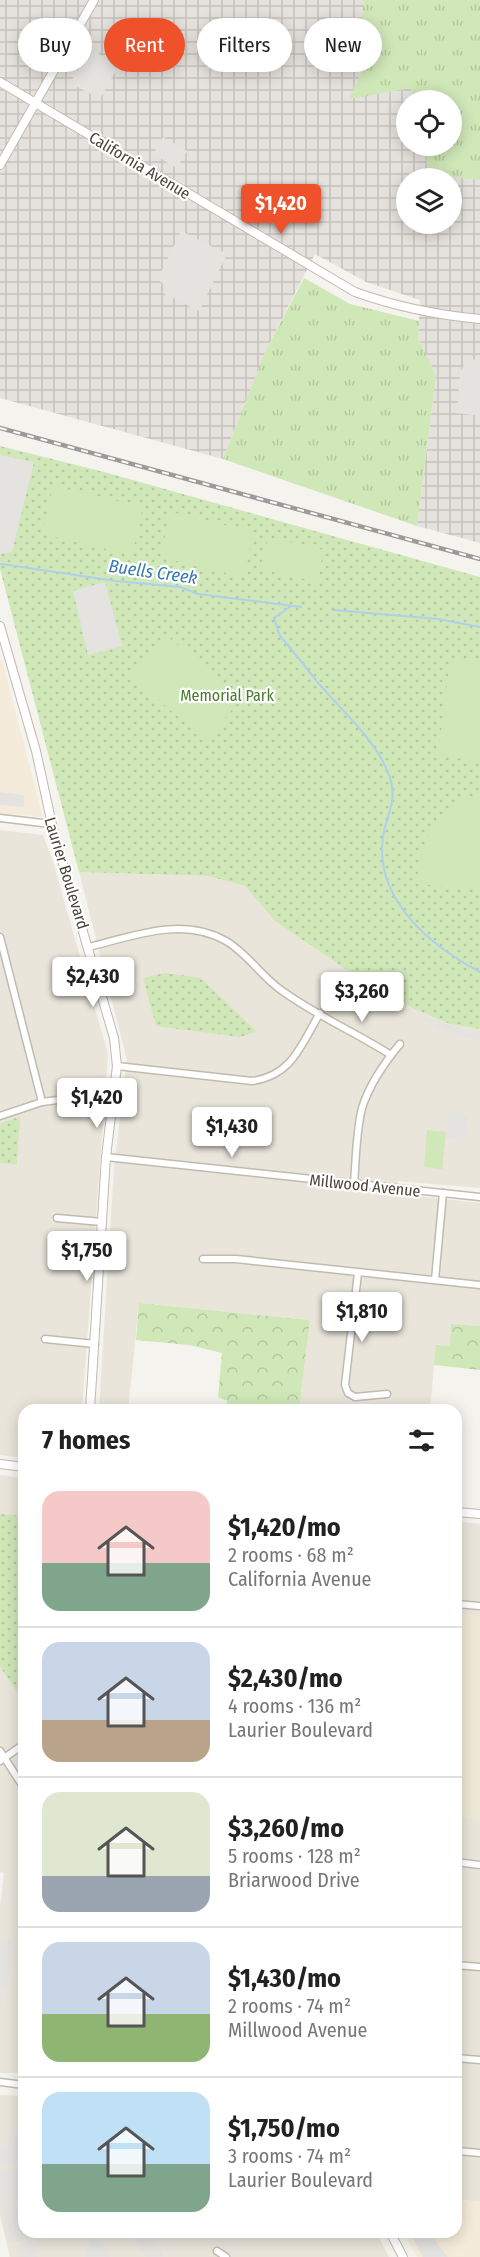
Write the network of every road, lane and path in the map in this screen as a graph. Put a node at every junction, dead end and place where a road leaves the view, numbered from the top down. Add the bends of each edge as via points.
1 (94, 0) edge
2 (0, 82) edge
3 (36, 104) junction
4 (0, 165) edge
5 (480, 319) edge
6 (0, 626) edge
7 (0, 818) edge
8 (51, 824) junction
9 (0, 937) edge
10 (89, 947) junction
11 (320, 1013) junction
12 (400, 1044) dead end
13 (391, 1055) junction
14 (117, 1066) junction
15 (42, 1102) junction
16 (112, 1104) junction
17 (0, 1116) edge
18 (106, 1157) junction
19 (354, 1183) junction
20 (444, 1194) junction
21 (480, 1197) edge
22 (57, 1218) dead end
23 (102, 1221) junction
24 (203, 1259) dead end
25 (358, 1273) junction
26 (435, 1280) junction
27 (480, 1284) edge
28 (45, 1339) dead end
29 (95, 1344) junction
30 (387, 1394) dead end
31 (90, 1404) edge
32 (0, 1464) edge
33 (18, 1466) edge
34 (462, 1512) edge
35 (480, 1514) edge
36 (462, 1604) edge
37 (480, 1606) edge
38 (18, 1748) edge
39 (0, 1751) edge
40 (2, 1759) edge
41 (18, 1780) edge
42 (462, 1863) edge
43 (480, 1865) edge
44 (462, 1966) edge
45 (480, 1967) edge
46 (462, 2058) edge
47 (480, 2060) edge
48 (0, 2082) edge
49 (18, 2084) edge
50 (462, 2151) edge
51 (480, 2153) edge
52 (393, 2238) edge
53 (217, 2251) dead end
54 (226, 2257) edge
55 (403, 2257) edge

1 - 3 street
2 - 3 street, California Avenue
3 - 4 street
3 - 5 street, California Avenue via 355,292 434,315
6 - 8 street, Laurier Boulevard via 36,751
7 - 8 street
8 - 10 street, Laurier Boulevard
9 - 15 street
10 - 11 street via 150,930 199,931 227,942 280,990
10 - 14 street, Laurier Boulevard via 114,1038
11 - 13 street
11 - 14 street via 291,1062 265,1080
12 - 13 street
13 - 19 street via 362,1109
14 - 16 street, Laurier Boulevard
15 - 16 street via 73,1098
15 - 17 street
16 - 18 street, Laurier Boulevard
18 - 19 street, Millwood Avenue
18 - 23 street, Laurier Boulevard
19 - 20 street, Millwood Avenue
20 - 21 street, Millwood Avenue
20 - 26 street
22 - 23 street
23 - 29 street, Laurier Boulevard
24 - 25 street
25 - 26 street
25 - 30 street via 345,1385 355,1397
26 - 27 street
28 - 29 street
29 - 31 street, Laurier Boulevard
32 - 33 street
34 - 35 street
36 - 37 street
38 - 40 street
39 - 40 street
40 - 41 street
42 - 43 street
44 - 45 street
46 - 47 street
48 - 49 street
50 - 51 street
52 - 55 street
53 - 54 street

